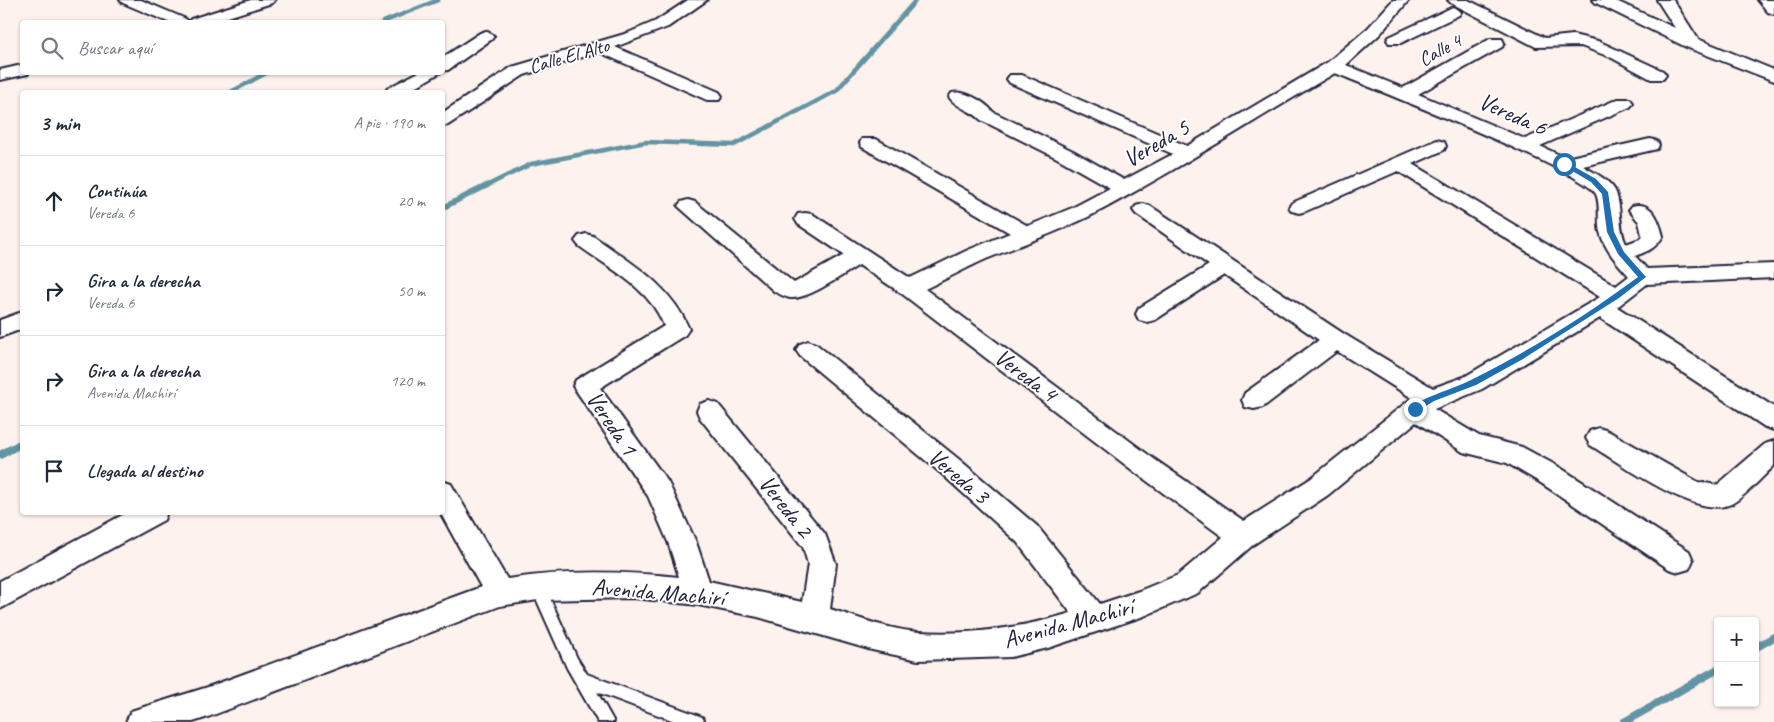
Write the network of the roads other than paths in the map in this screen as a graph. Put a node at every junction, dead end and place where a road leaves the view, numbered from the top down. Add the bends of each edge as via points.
1 (128, 0) edge
2 (267, 0) edge
3 (699, 0) edge
4 (1601, 0) edge
5 (1665, 0) edge
6 (1766, 0) edge
7 (1397, 5) edge
8 (1454, 6) edge
9 (1774, 9) edge
10 (175, 20) edge
11 (202, 20) edge
12 (1426, 25) junction
13 (486, 36) dead end
14 (1395, 40) dead end
15 (1496, 43) dead end
16 (1693, 43) junction
17 (601, 47) junction
18 (445, 64) edge
19 (1334, 66) junction
20 (20, 70) edge
21 (0, 75) edge
22 (427, 75) edge
23 (1657, 75) dead end
24 (1774, 76) edge
25 (1016, 79) dead end
26 (398, 90) edge
27 (1405, 94) junction
28 (713, 96) dead end
29 (958, 97) dead end
30 (1624, 103) dead end
31 (445, 119) edge
32 (869, 143) dead end
33 (1650, 145) dead end
34 (1437, 146) dead end
35 (1525, 146) junction
36 (1189, 154) junction
37 (1399, 163) junction
38 (1564, 164) junction
39 (1126, 189) junction
40 (688, 206) dead end
41 (1299, 207) dead end
42 (1143, 210) dead end
43 (1639, 210) dead end
44 (805, 219) dead end
45 (1027, 234) junction
46 (586, 241) dead end
47 (1620, 253) junction
48 (858, 256) junction
49 (1224, 266) junction
50 (1774, 271) edge
51 (1642, 277) junction
52 (909, 288) junction
53 (1608, 302) junction
54 (1146, 314) dead end
55 (20, 321) edge
56 (0, 329) edge
57 (1336, 340) junction
58 (808, 350) dead end
59 (1254, 400) dead end
60 (1423, 403) junction
61 (709, 411) dead end
62 (1774, 420) edge
63 (1599, 438) dead end
64 (1774, 452) edge
65 (445, 497) edge
66 (148, 515) edge
67 (1244, 536) junction
68 (1679, 560) dead end
69 (538, 587) junction
70 (698, 592) junction
71 (500, 593) junction
72 (0, 596) edge
73 (814, 618) junction
74 (1093, 618) junction
75 (583, 680) junction
76 (142, 722) edge
77 (606, 722) edge
78 (697, 722) edge

1 - 10 street
2 - 11 street
3 - 17 street, Calle El Alto via 662,24
4 - 16 street
5 - 16 street
6 - 9 street
7 - 12 street
7 - 19 street, Vereda 5 via 1374,31
8 - 12 street
8 - 23 street via 1542,43 1572,39 1585,41
12 - 14 street
13 - 18 street
15 - 27 street, Calle 4
16 - 24 street
17 - 28 street
17 - 31 street, Calle El Alto via 518,71
19 - 27 street, Vereda 6
19 - 36 street, Vereda 5
20 - 21 street
22 - 26 street
25 - 36 street
27 - 35 street, Vereda 6
29 - 39 street via 987,116
30 - 35 street
32 - 45 street
33 - 38 street
34 - 37 street
35 - 38 street, Vereda 6
36 - 39 street, Vereda 5
37 - 41 street
37 - 53 street
38 - 47 street, Vereda 6 via 1594,181 1606,194 1610,232
39 - 45 street, Vereda 5
40 - 48 street via 783,287 792,291
42 - 49 street
43 - 47 street via 1649,220 1653,236 1647,244
44 - 48 street, Vereda 4
45 - 52 street, Vereda 5
46 - 70 street, Vereda 1 via 657,294 674,315 676,329 584,386 659,490 682,542
47 - 51 street, Vereda 6
48 - 52 street, Vereda 4
49 - 54 street
49 - 57 street
50 - 51 street
51 - 53 street, Avenida Machirí
52 - 67 street, Vereda 4 via 1145,466
53 - 60 street, Avenida Machirí via 1473,383
53 - 62 street
55 - 56 street
57 - 59 street
57 - 60 street
58 - 74 street, Vereda 3 via 1027,534
60 - 67 street, Avenida Machirí via 1318,487
60 - 68 street via 1472,445 1513,454
61 - 73 street, Vereda 2 via 815,542 822,564
63 - 64 street via 1690,491 1706,496 1723,496
65 - 71 street
66 - 72 street
67 - 74 street, Avenida Machirí via 1188,584 1144,603
69 - 70 street, Avenida Machirí via 634,585
69 - 71 street, Avenida Machirí
69 - 75 lane
70 - 73 street, Avenida Machirí
71 - 76 street, Avenida Machirí via 208,702
73 - 74 street, Avenida Machirí via 918,646 1011,643
75 - 77 lane
75 - 78 lane

